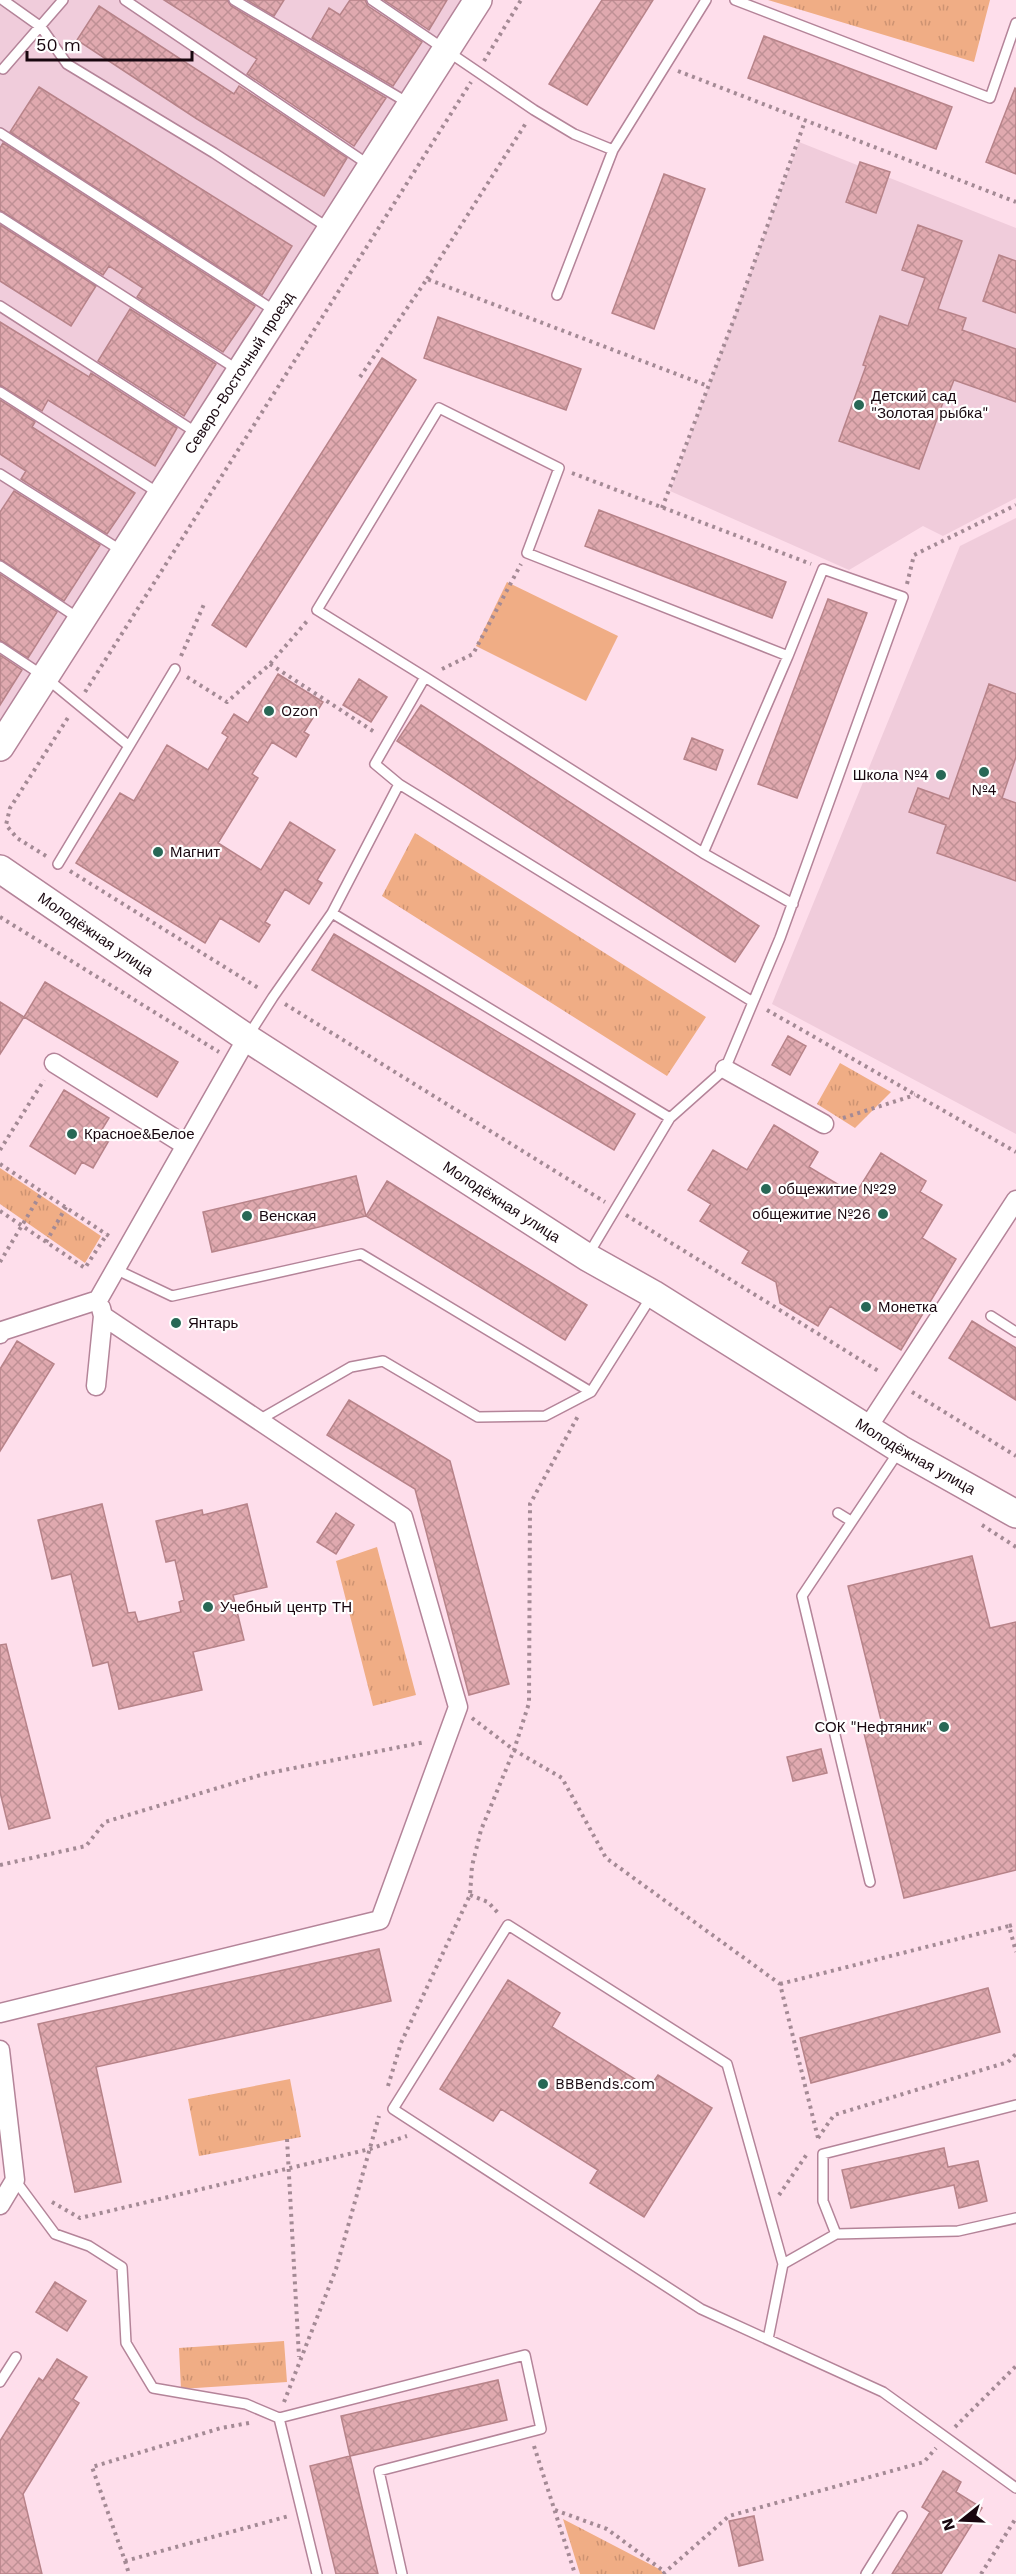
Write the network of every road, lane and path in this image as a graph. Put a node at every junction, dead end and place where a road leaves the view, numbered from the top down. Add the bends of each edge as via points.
1 (3, 0) edge
2 (63, 0) edge
3 (125, 0) edge
4 (234, 0) edge
5 (372, 0) edge
6 (478, 0) edge
7 (706, 0) edge
8 (735, 0) edge
9 (1016, 22) edge
10 (41, 27) junction
11 (448, 49) junction
12 (665, 66) junction
13 (1, 71) edge
14 (411, 105) junction
15 (534, 110) junction
16 (805, 121) junction
17 (0, 133) edge
18 (613, 150) junction
19 (372, 166) junction
20 (1016, 202) edge
21 (0, 217) edge
22 (331, 230) junction
23 (426, 279) junction
24 (557, 295) dead end
25 (0, 306) edge
26 (278, 314) junction
27 (240, 371) junction
28 (360, 377) dead end
29 (708, 386) junction
30 (0, 392) edge
31 (200, 435) junction
32 (559, 468) junction
33 (0, 474) edge
34 (161, 495) junction
35 (1016, 505) edge
36 (662, 508) junction
37 (124, 553) junction
38 (527, 554) junction
39 (0, 566) edge
40 (823, 569) junction
41 (903, 597) junction
42 (205, 602) dead end
43 (317, 610) junction
44 (81, 620) junction
45 (0, 646) edge
46 (788, 656) junction
47 (270, 664) junction
48 (175, 669) junction
49 (45, 677) junction
50 (425, 677) junction
51 (387, 740) junction
52 (129, 746) junction
53 (0, 747) edge
54 (399, 784) junction
55 (703, 853) junction
56 (58, 864) dead end
57 (0, 869) edge
58 (793, 904) junction
59 (332, 913) junction
60 (753, 1002) junction
61 (247, 1038) junction
62 (54, 1063) joint
63 (725, 1069) junction
64 (916, 1094) junction
65 (670, 1118) junction
66 (824, 1124) joint
67 (185, 1145) junction
68 (0, 1150) edge
69 (1016, 1152) edge
70 (0, 1164) edge
71 (42, 1192) junction
72 (1015, 1199) edge
73 (66, 1207) junction
74 (0, 1211) edge
75 (22, 1226) junction
76 (107, 1234) junction
77 (46, 1242) junction
78 (128, 1248) junction
79 (587, 1257) junction
80 (0, 1262) edge
81 (115, 1269) junction
82 (653, 1294) junction
83 (101, 1308) junction
84 (991, 1317) dead end
85 (1016, 1332) edge
86 (0, 1334) edge
87 (96, 1386) dead end
88 (591, 1392) junction
89 (259, 1420) junction
90 (868, 1427) junction
91 (900, 1449) junction
92 (838, 1513) dead end
93 (1016, 1514) edge
94 (851, 1521) junction
95 (458, 1707) junction
96 (447, 1738) junction
97 (514, 1750) junction
98 (0, 1865) edge
99 (870, 1882) dead end
100 (470, 1895) junction
101 (1016, 1924) edge
102 (508, 1925) junction
103 (1009, 1926) junction
104 (1016, 1952) edge
105 (780, 1984) junction
106 (0, 2013) edge
107 (0, 2050) edge
108 (1016, 2054) edge
109 (2, 2085) edge
110 (385, 2096) dead end
111 (1016, 2105) edge
112 (382, 2107) dead end
113 (424, 2130) junction
114 (818, 2138) junction
115 (286, 2139) dead end
116 (370, 2149) junction
117 (290, 2168) junction
118 (15, 2180) junction
119 (0, 2205) edge
120 (768, 2210) junction
121 (1016, 2218) edge
122 (836, 2234) junction
123 (783, 2264) junction
124 (768, 2340) junction
125 (16, 2357) dead end
126 (299, 2360) junction
127 (1016, 2366) edge
128 (0, 2382) edge
129 (279, 2418) junction
130 (530, 2432) junction
131 (946, 2437) junction
132 (1016, 2488) edge
133 (554, 2510) junction
134 (302, 2512) junction
135 (902, 2516) dead end
136 (1016, 2518) edge
137 (125, 2561) junction
138 (129, 2574) edge
139 (317, 2574) edge
140 (402, 2574) edge
141 (575, 2574) edge
142 (664, 2574) edge
143 (866, 2574) edge
144 (981, 2574) edge

1 - 10 lane
2 - 10 lane
3 - 19 lane
4 - 14 lane
5 - 11 lane
6 - 11 street, Северо-Восточный проезд
7 - 12 lane
8 - 9 lane via 990,98
10 - 13 lane
10 - 22 lane via 67,64
11 - 14 street, Северо-Восточный проезд
11 - 15 lane
12 - 16 path
12 - 18 lane
14 - 19 street, Северо-Восточный проезд
15 - 18 lane via 574,134
15 - 23 path
16 - 20 path
16 - 29 path
17 - 26 lane
18 - 24 lane
19 - 22 street, Северо-Восточный проезд
21 - 27 lane
22 - 26 street, Северо-Восточный проезд
23 - 28 path
23 - 29 path
25 - 31 lane
26 - 27 street, Северо-Восточный проезд
27 - 31 street, Северо-Восточный проезд
29 - 36 path
30 - 34 lane
31 - 34 street, Северо-Восточный проезд
32 - 36 path
32 - 38 lane
32 - 43 lane via 439,408
33 - 37 lane
34 - 37 street, Северо-Восточный проезд
35 - 41 path via 914,555
36 - 40 path
37 - 44 street, Северо-Восточный проезд
38 - 46 lane
38 - 50 path via 473,654
39 - 44 lane
40 - 41 lane
40 - 46 lane
41 - 58 lane
42 - 48 path
43 - 47 path
43 - 50 lane
44 - 49 street, Северо-Восточный проезд
45 - 49 lane
46 - 55 lane
47 - 48 path via 226,702
47 - 51 path
48 - 52 lane
49 - 52 lane
49 - 53 street, Северо-Восточный проезд
50 - 51 lane
50 - 55 lane
51 - 54 lane via 375,764
52 - 56 lane
54 - 59 lane
54 - 60 lane
55 - 58 lane
57 - 61 street, Молодёжная улица
58 - 60 lane
59 - 61 lane
59 - 65 lane
60 - 63 lane
60 - 64 path
61 - 67 street
61 - 79 street, Молодёжная улица
62 - 67 street
62 - 68 path
63 - 65 lane
63 - 66 street
64 - 66 path
64 - 69 path
65 - 79 lane
67 - 78 street
70 - 71 path
71 - 73 path
71 - 75 path
72 - 90 street
73 - 76 path
73 - 77 path
74 - 75 path
75 - 77 path
75 - 80 path
76 - 77 path via 85,1268
76 - 78 path
78 - 81 street
79 - 82 street, Молодёжная улица
81 - 83 street
81 - 88 lane via 172,1296 361,1254
82 - 88 lane
82 - 90 street, Молодёжная улица
83 - 86 street
83 - 87 street
83 - 89 street
84 - 85 lane
88 - 89 lane via 545,1416 478,1417 383,1361 351,1367
88 - 97 path via 530,1504 529,1703
89 - 95 street via 403,1517
90 - 91 street, Молодёжная улица
91 - 93 street, Молодёжная улица
91 - 94 lane
92 - 94 lane
94 - 99 lane via 802,1596
95 - 96 street
95 - 97 path
96 - 98 path via 264,1774 105,1822 86,1846
96 - 106 street via 380,1920
97 - 100 path via 481,1830
97 - 105 path via 562,1778 606,1858
100 - 102 path via 488,1902
100 - 110 path via 401,2043
101 - 103 path
102 - 113 lane via 393,2109
102 - 120 lane via 728,2064
103 - 104 path
103 - 105 path
105 - 114 path
107 - 109 street
108 - 114 path via 1008,2062 834,2115
109 - 118 street
111 - 122 lane via 823,2154 823,2201
112 - 116 path
113 - 116 path
113 - 124 lane via 701,2309
114 - 120 path
115 - 117 path
116 - 117 path
116 - 126 path via 336,2269
117 - 118 path via 80,2218
117 - 126 path
118 - 119 street
118 - 129 lane via 55,2234 89,2246 122,2267 126,2343 153,2388 246,2404
120 - 123 lane
121 - 122 lane via 958,2231
122 - 123 lane
123 - 124 lane
124 - 131 lane via 883,2392
125 - 128 lane
126 - 129 path
127 - 131 path
129 - 130 lane via 525,2355 541,2429
129 - 134 lane
129 - 137 path via 221,2428 92,2467
130 - 133 path
130 - 140 lane via 379,2471
131 - 132 lane
131 - 142 path via 924,2462 729,2516
133 - 141 path
133 - 142 path via 607,2529
134 - 137 path
134 - 139 lane
135 - 143 lane
136 - 144 path
137 - 138 path

